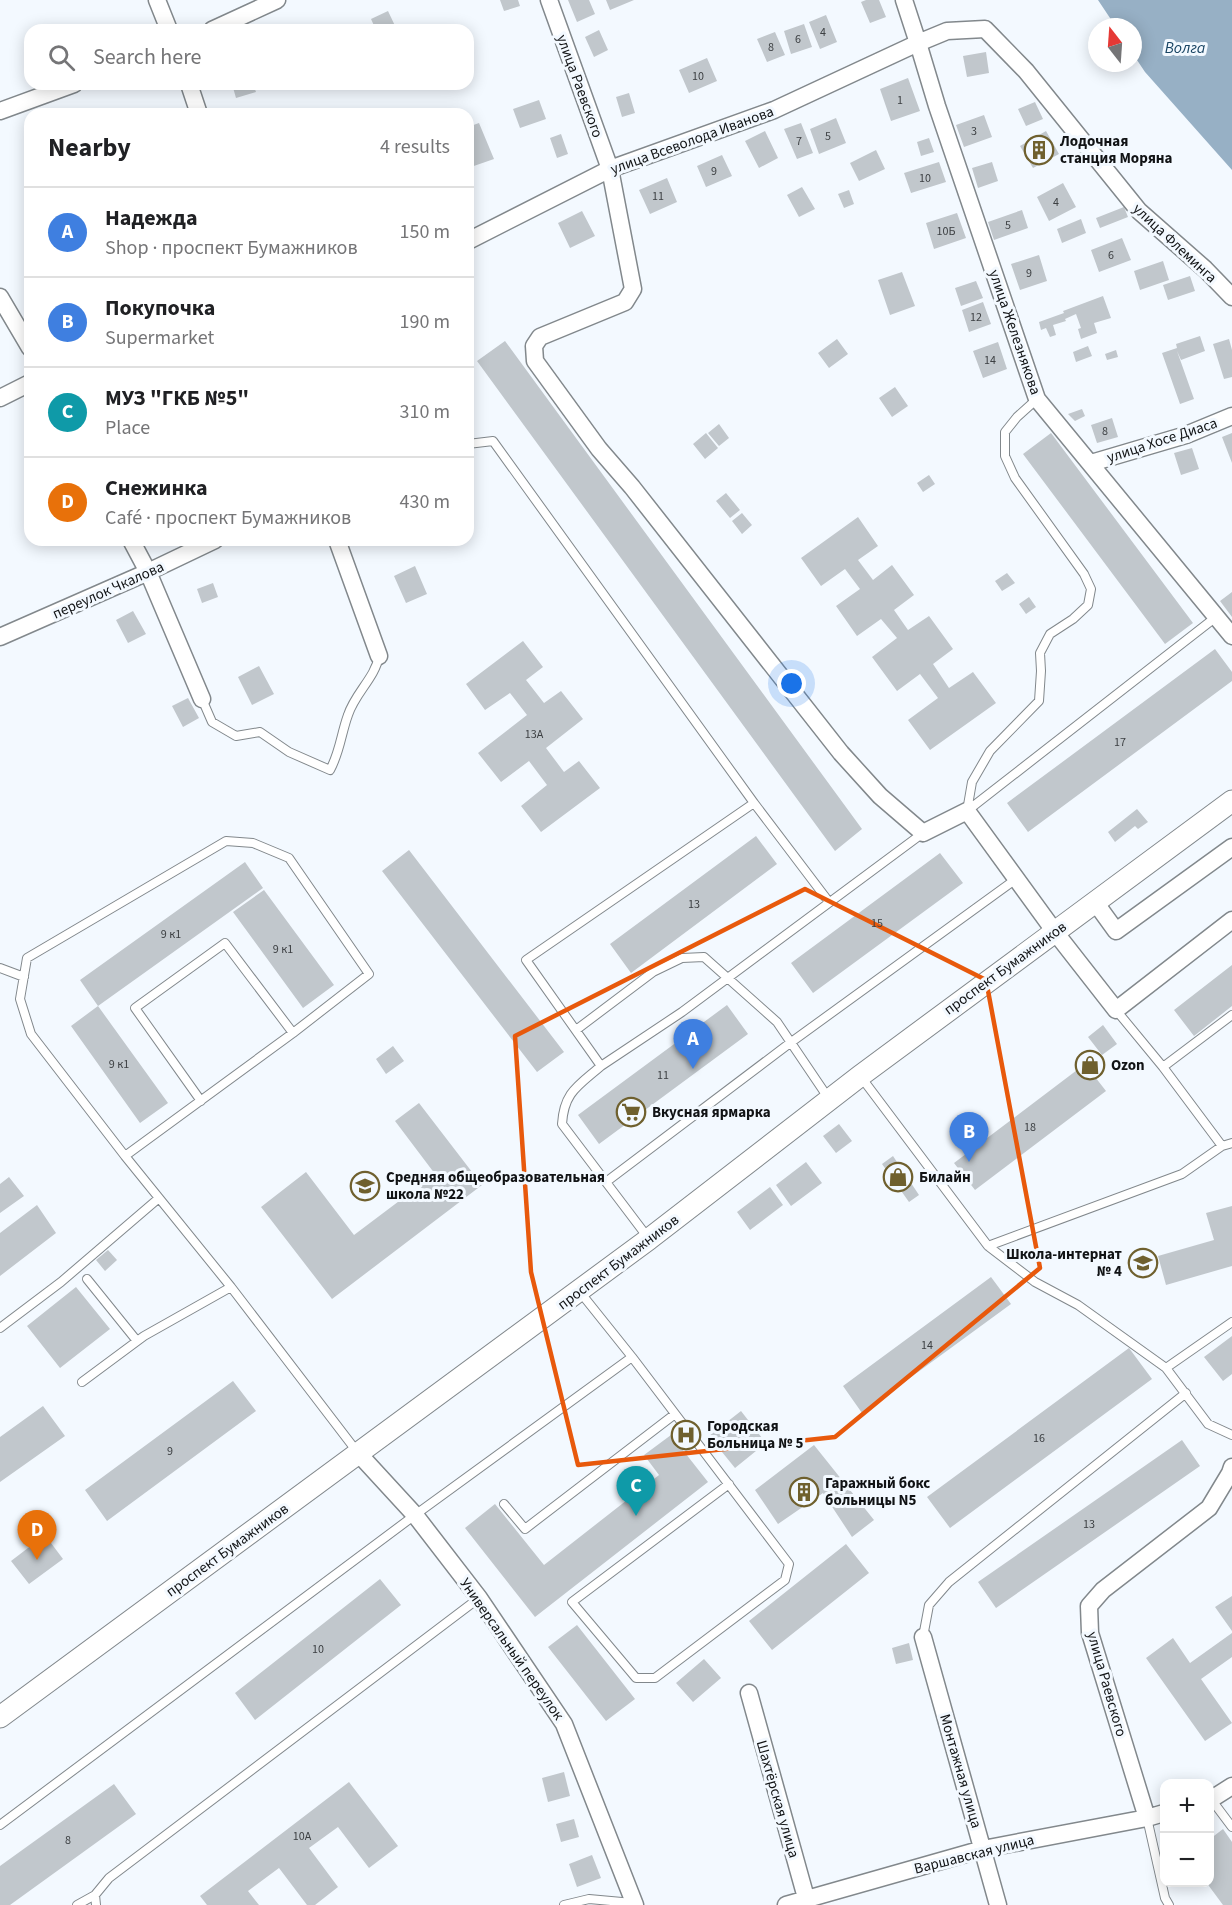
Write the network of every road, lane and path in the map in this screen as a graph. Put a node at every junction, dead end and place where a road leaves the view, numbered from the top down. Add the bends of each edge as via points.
1 (157, 0) edge
2 (277, 0) edge
3 (549, 0) edge
4 (904, 0) edge
5 (167, 24) edge
6 (225, 24) edge
7 (918, 43) junction
8 (58, 90) edge
9 (191, 90) edge
10 (197, 108) edge
11 (0, 111) edge
12 (610, 169) junction
13 (474, 238) edge
14 (0, 297) edge
15 (1232, 297) edge
16 (24, 338) edge
17 (24, 386) edge
18 (0, 398) edge
19 (1038, 399) junction
20 (1232, 416) edge
21 (474, 443) edge
22 (1091, 463) junction
23 (134, 546) edge
24 (202, 546) edge
25 (339, 546) edge
26 (148, 572) junction
27 (1216, 617) junction
28 (1232, 636) edge
29 (0, 637) edge
30 (380, 656) joint
31 (201, 699) joint
32 (1232, 801) edge
33 (754, 803) junction
34 (967, 811) junction
35 (923, 833) junction
36 (1232, 846) edge
37 (1016, 879) junction
38 (829, 902) junction
39 (1095, 902) junction
40 (1232, 920) edge
41 (1055, 932) junction
42 (0, 968) edge
43 (24, 977) junction
44 (728, 977) junction
45 (1116, 1010) junction
46 (1232, 1015) edge
47 (576, 1030) junction
48 (293, 1034) junction
49 (790, 1043) junction
50 (601, 1066) junction
51 (1163, 1067) junction
52 (860, 1076) junction
53 (201, 1101) junction
54 (830, 1101) junction
55 (1232, 1143) edge
56 (1222, 1146) junction
57 (125, 1156) junction
58 (606, 1182) junction
59 (159, 1198) junction
60 (649, 1239) junction
61 (988, 1246) junction
62 (87, 1279) dead end
63 (231, 1287) junction
64 (580, 1291) junction
65 (1232, 1322) edge
66 (0, 1328) edge
67 (137, 1341) junction
68 (632, 1357) junction
69 (1166, 1368) junction
70 (82, 1382) dead end
71 (1186, 1393) junction
72 (675, 1414) junction
73 (1232, 1434) edge
74 (358, 1453) junction
75 (1232, 1467) edge
76 (729, 1484) junction
77 (504, 1504) dead end
78 (415, 1515) junction
79 (479, 1598) junction
80 (923, 1637) joint
81 (749, 1694) dead end
82 (0, 1717) edge
83 (1232, 1786) edge
84 (1214, 1797) edge
85 (1214, 1804) edge
86 (1160, 1814) edge
87 (1147, 1818) junction
88 (0, 1825) edge
89 (1232, 1827) edge
90 (983, 1849) junction
91 (95, 1895) junction
92 (807, 1902) edge
93 (632, 1904) edge
94 (77, 1905) edge
95 (96, 1905) edge
96 (564, 1905) edge
97 (786, 1905) edge
98 (998, 1905) edge
99 (1169, 1905) edge

1 - 5 street
2 - 6 street
3 - 12 street, улица Раевского
4 - 7 street
7 - 12 street, улица Всеволода Иванова via 774,110
7 - 15 street, улица Флеминга via 947,31 985,29 1026,70 1138,211
7 - 19 street, улица Железнякова
8 - 11 street
9 - 10 street
12 - 13 street, улица Всеволода Иванова
12 - 35 street, улица Раевского via 633,289 625,302 540,337 534,346 535,361 599,449 841,753 880,796
14 - 16 street
17 - 18 street
19 - 22 street, улица Железнякова
19 - 34 lane via 1005,432 1005,456 1015,478 1091,589 1088,605 1050,634 1040,653 1039,701 990,751 972,782
20 - 22 street, улица Хосе Диаса via 1186,435
21 - 33 lane via 493,441
22 - 27 street, улица Железнякова
23 - 26 street
24 - 26 street, переулок Чкалова
25 - 30 street
26 - 29 street, переулок Чкалова
26 - 31 street
27 - 28 street, улица Железнякова
27 - 34 lane
30 - 31 lane via 348,714 338,756 330,770 289,752 260,732 236,736 212,722
32 - 39 street, проспект Бумажников
33 - 38 lane
33 - 47 lane via 526,960
34 - 35 street
34 - 37 street
35 - 38 lane
36 - 39 street via 1116,931
37 - 41 street
37 - 49 lane
38 - 44 lane
39 - 41 street, проспект Бумажников
40 - 45 street
41 - 45 street
41 - 52 street, проспект Бумажников
42 - 43 lane
43 - 48 lane via 27,958 226,842 253,843 289,858 369,974
43 - 57 lane via 20,999 32,1034
44 - 47 lane via 704,957 682,958 653,972
44 - 49 lane via 777,1022
44 - 50 lane
45 - 51 lane
46 - 51 lane
47 - 50 lane
48 - 53 lane
48 - 53 lane via 225,943 135,1008
49 - 54 lane
49 - 58 lane
50 - 58 lane via 572,1093 563,1107 562,1124
51 - 56 lane
52 - 54 street, проспект Бумажников
52 - 61 lane
53 - 57 lane
54 - 60 street, проспект Бумажников
55 - 56 lane
56 - 61 lane via 1182,1174
57 - 59 lane
58 - 60 lane
59 - 63 lane
59 - 66 lane
60 - 64 street, проспект Бумажников
61 - 69 lane via 1035,1282 1078,1305
62 - 67 lane
63 - 67 lane
63 - 74 lane
64 - 68 lane
64 - 74 street, проспект Бумажников
65 - 69 lane
67 - 70 lane
68 - 72 lane
68 - 78 lane
69 - 71 lane
71 - 73 lane via 1208,1424
71 - 80 lane via 949,1582 929,1605
72 - 76 lane
72 - 77 lane via 525,1529
74 - 78 street, Универсальный переулок
74 - 82 street, проспект Бумажников
75 - 87 street, улица Раевского via 1209,1508 1103,1590 1089,1606 1090,1633
76 - 76 lane via 789,1564 785,1580 655,1678 636,1678 572,1602
78 - 79 street, Универсальный переулок
78 - 88 lane
79 - 91 lane via 110,1878
79 - 93 street, Универсальный переулок via 564,1724
80 - 90 street, Монтажная улица
81 - 92 street, Шахтёрская улица
83 - 84 street
85 - 89 lane
86 - 87 street, Варшавская улица
87 - 90 street, Варшавская улица
87 - 99 lane
90 - 92 street, Варшавская улица
90 - 98 street, Монтажная улица
91 - 94 lane
91 - 95 lane
92 - 97 street, Варшавская улица
93 - 96 lane via 589,1899

